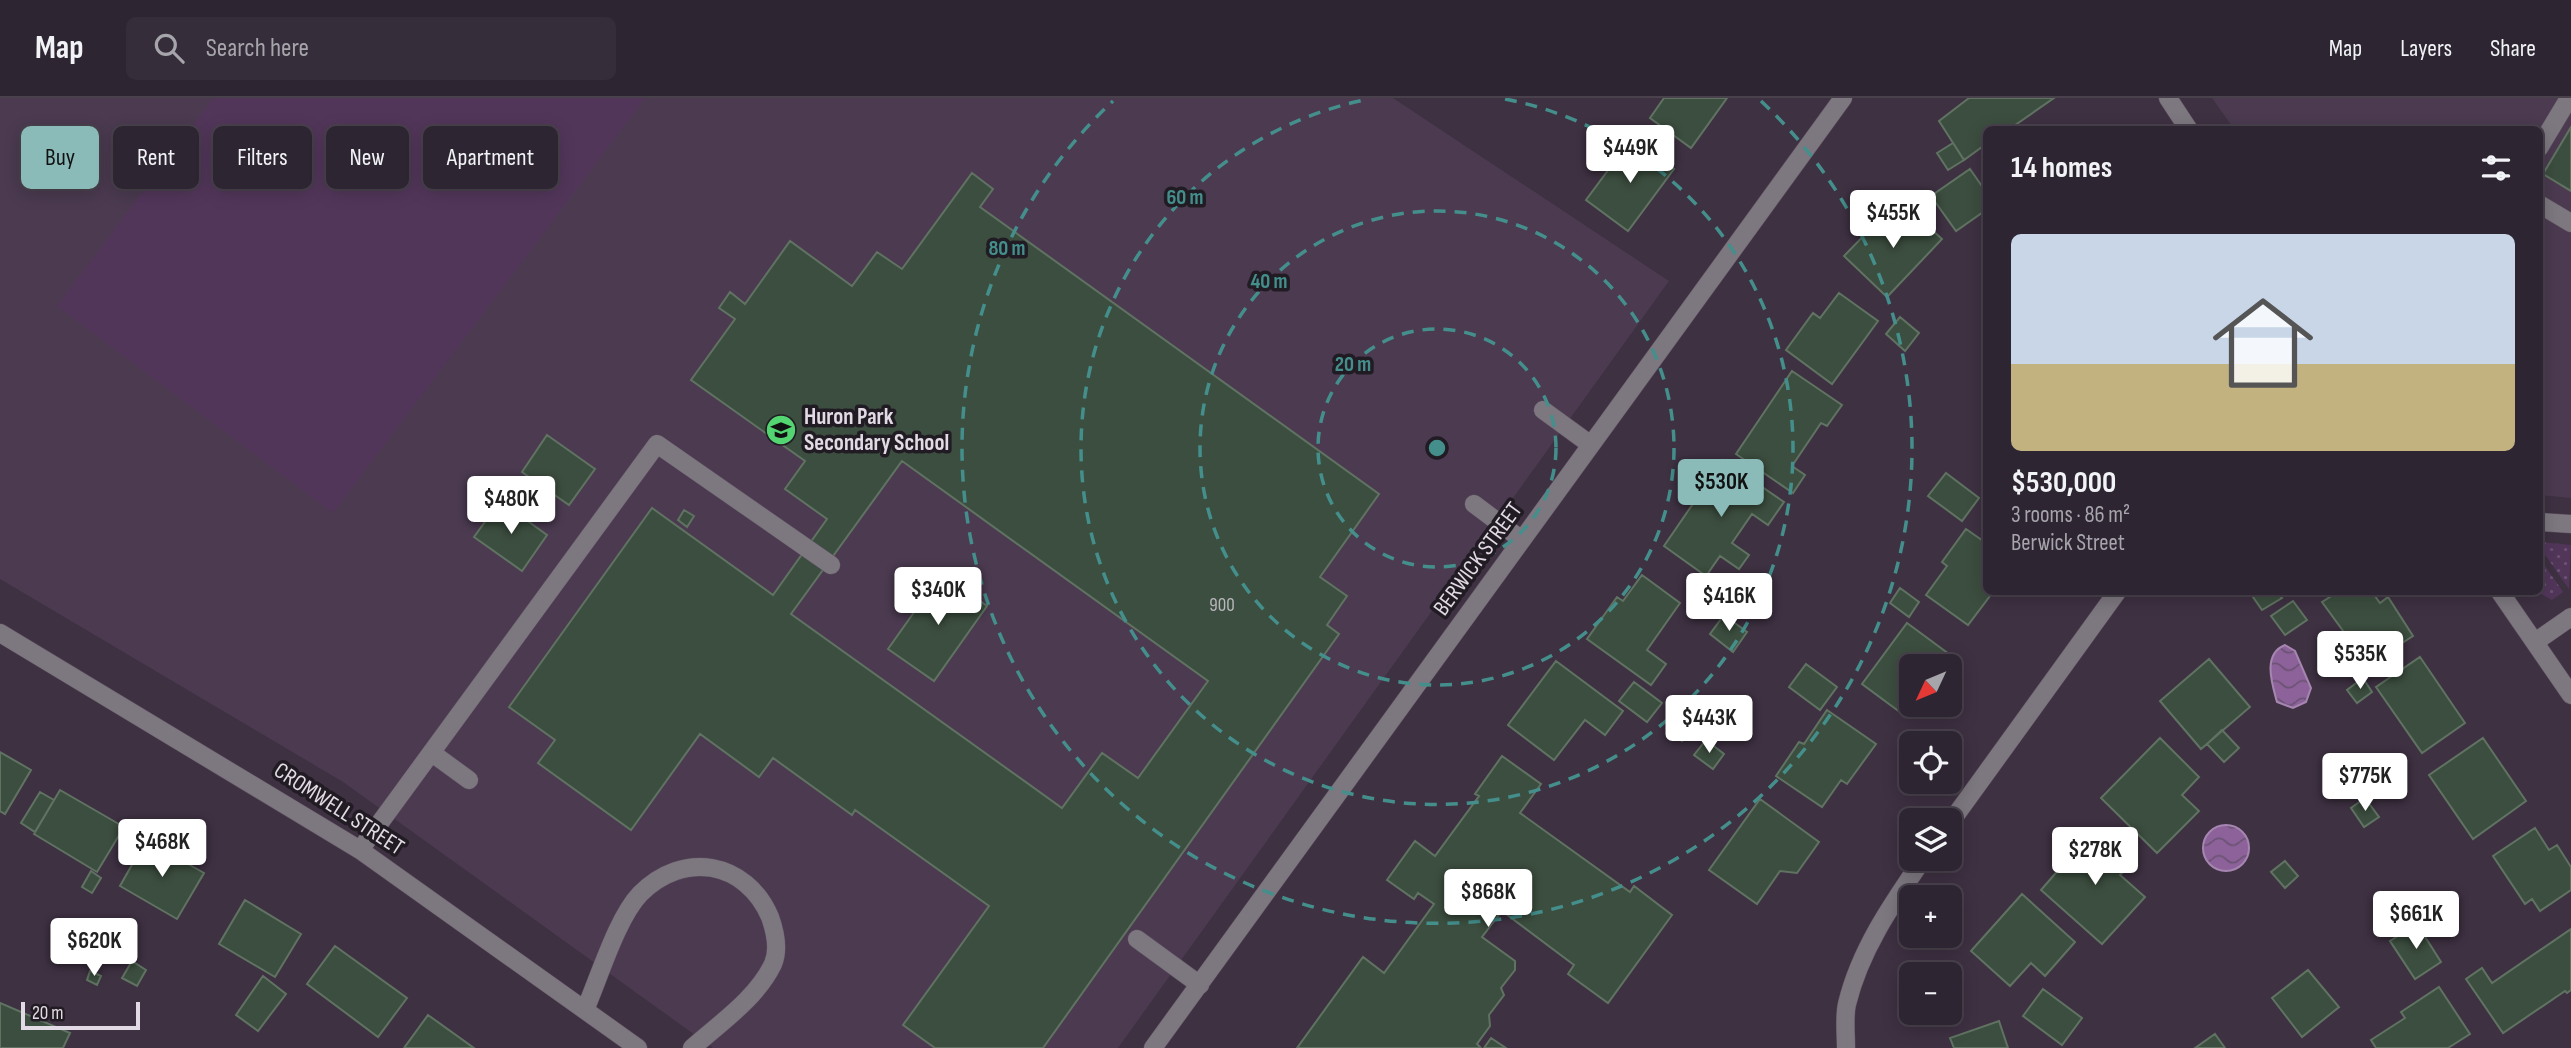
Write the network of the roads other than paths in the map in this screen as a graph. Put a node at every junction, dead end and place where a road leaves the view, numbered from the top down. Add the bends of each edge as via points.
1 (1843, 98) edge
2 (2168, 98) edge
3 (2569, 98) edge
4 (2186, 126) edge
5 (2543, 141) edge
6 (2543, 206) edge
7 (2571, 223) edge
8 (1543, 410) dead end
9 (1591, 444) junction
10 (1474, 504) dead end
11 (2543, 522) edge
12 (2571, 524) edge
13 (1522, 540) junction
14 (831, 565) dead end
15 (2114, 595) edge
16 (2502, 595) edge
17 (2571, 617) edge
18 (0, 633) edge
19 (2535, 642) junction
20 (2571, 695) edge
21 (432, 752) junction
22 (469, 780) dead end
23 (1961, 808) edge
24 (360, 850) junction
25 (1914, 871) edge
26 (1137, 939) dead end
27 (1200, 985) junction
28 (585, 1010) junction
29 (638, 1048) edge
30 (692, 1048) edge
31 (1153, 1048) edge
32 (1846, 1048) edge

1 - 9 street, BERWICK STREET
2 - 4 street
3 - 5 street
6 - 7 street
8 - 9 street
9 - 13 street, BERWICK STREET
10 - 13 street
11 - 12 street
13 - 27 street, BERWICK STREET
14 - 21 street via 657,444
15 - 23 street
16 - 19 street
17 - 19 street
18 - 24 street, CROMWELL STREET
19 - 20 street
21 - 22 street
21 - 24 street
24 - 28 street, CROMWELL STREET
25 - 32 street via 1869,944 1846,1006
26 - 27 street
27 - 31 street, BERWICK STREET
28 - 29 street, CROMWELL STREET
28 - 30 street via 622,922 639,895 660,878 712,866 752,887 765,905 776,932 774,962 749,998

